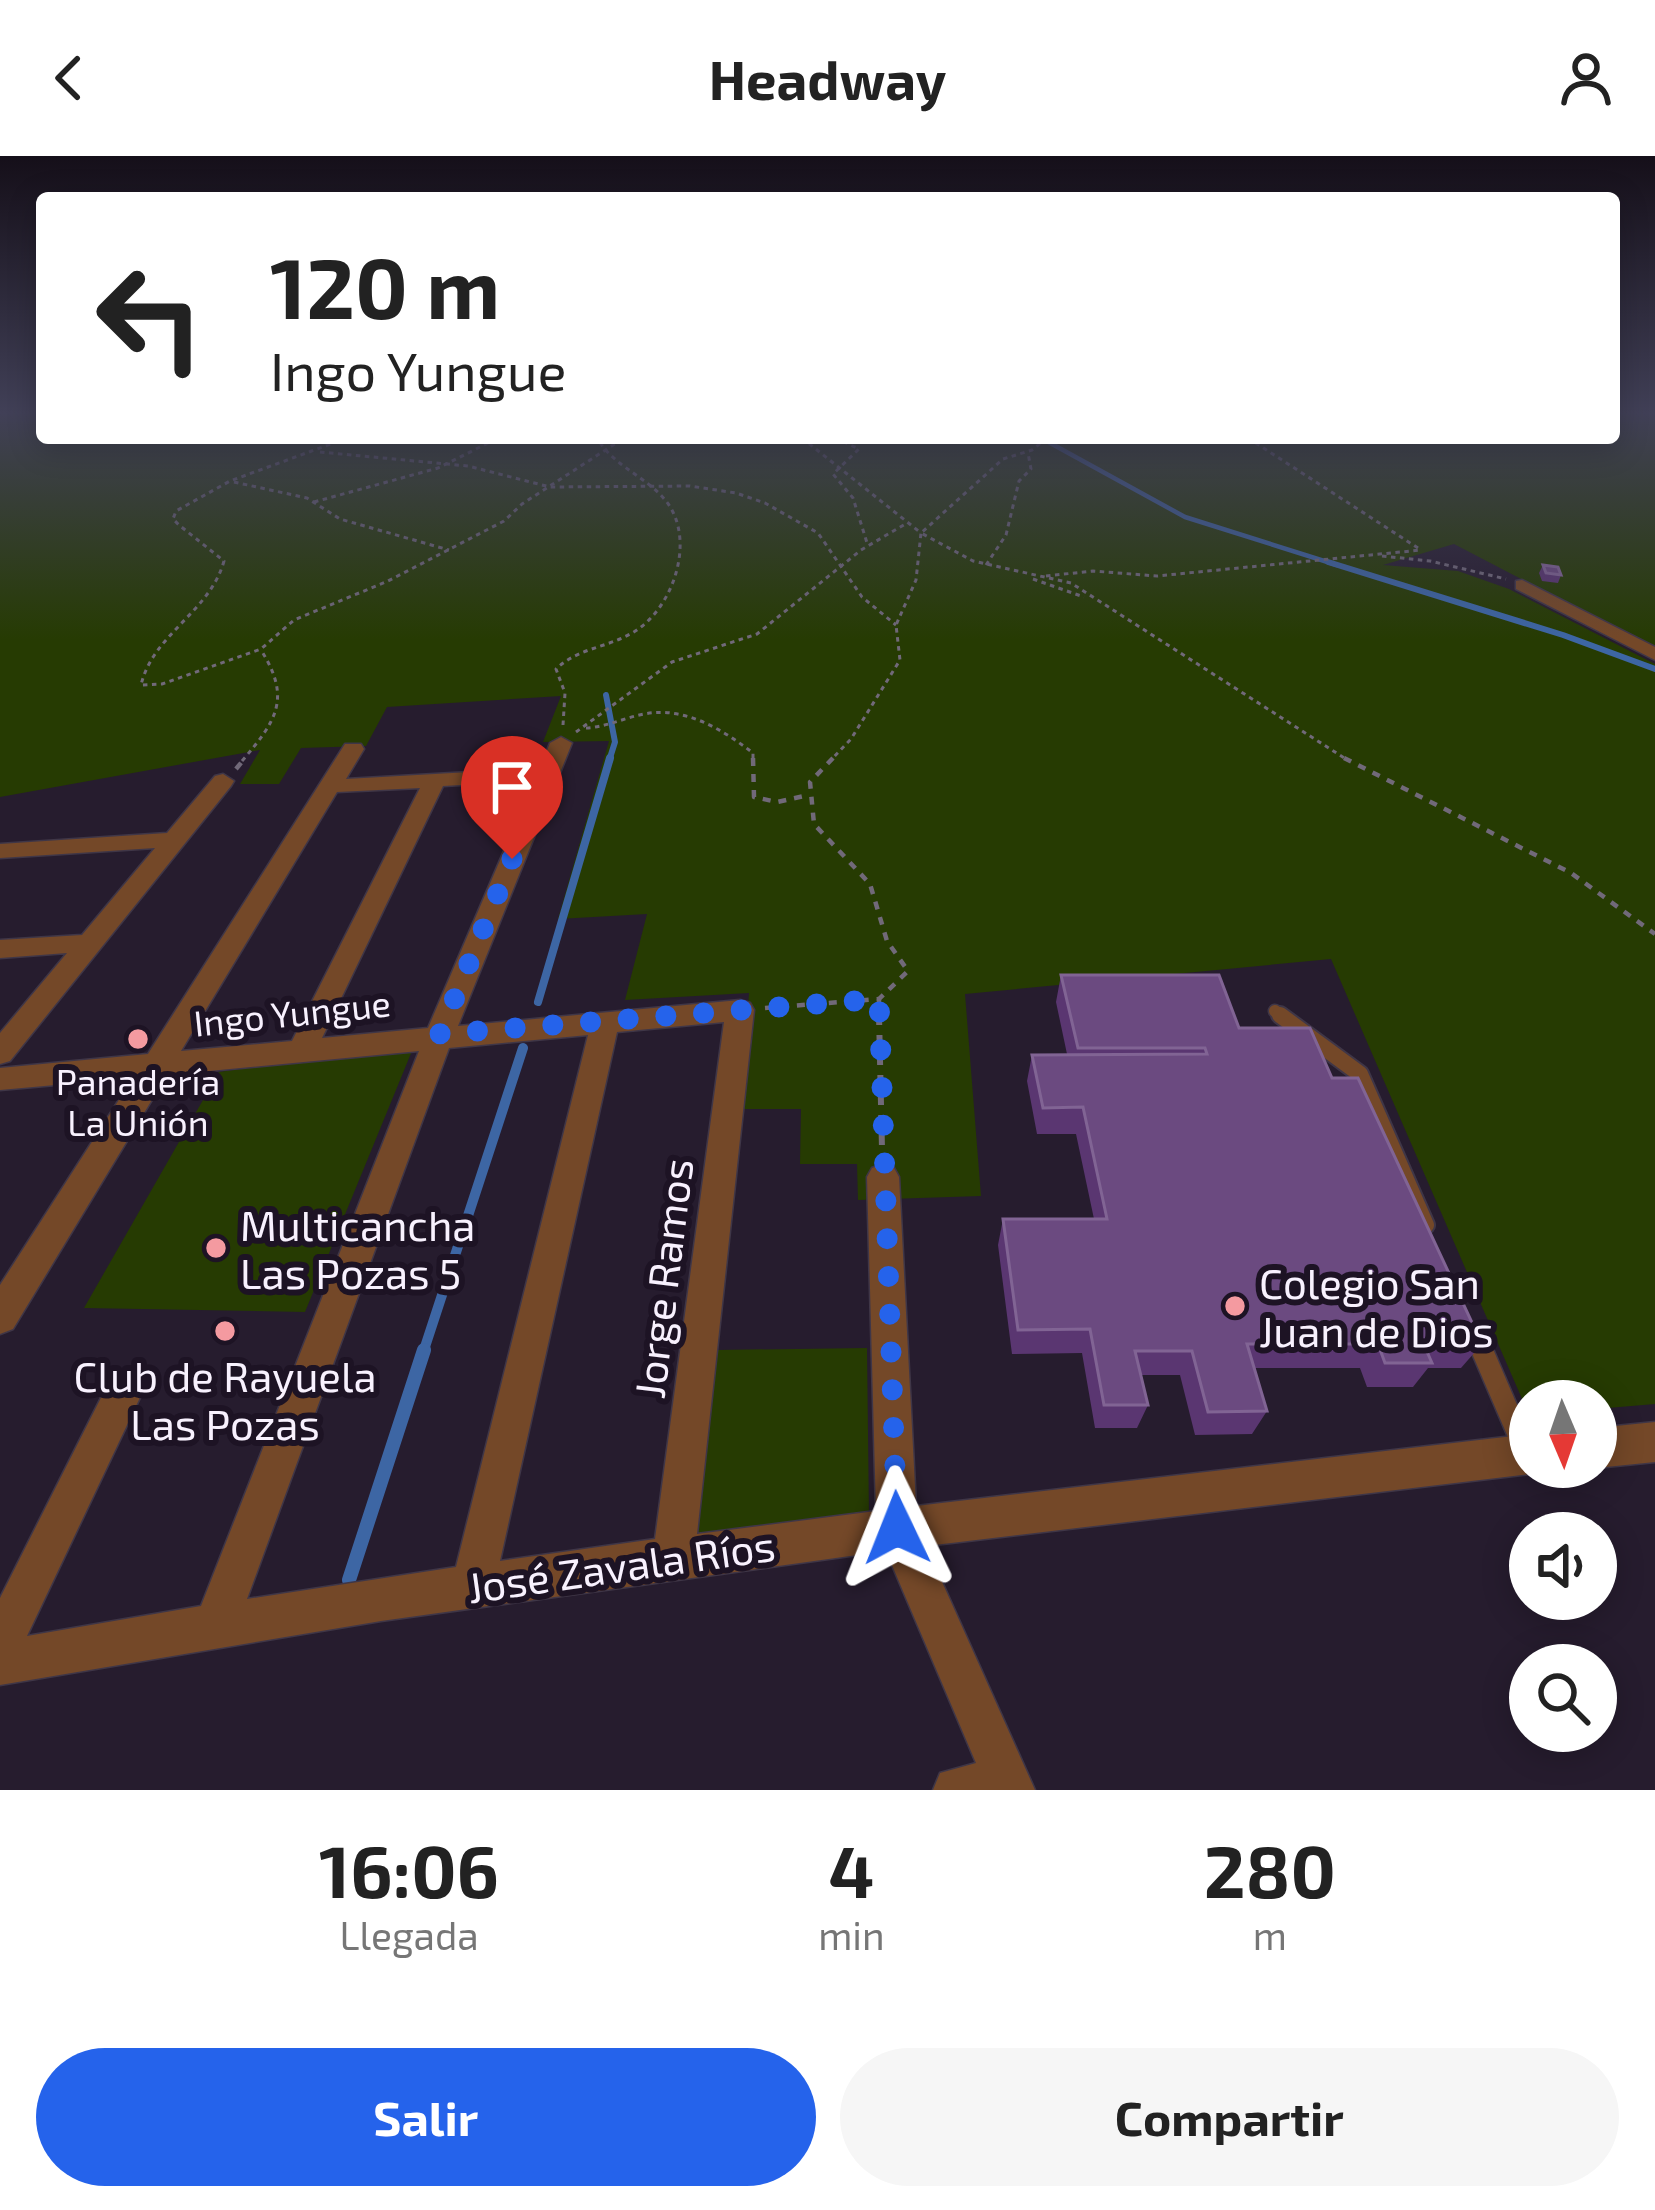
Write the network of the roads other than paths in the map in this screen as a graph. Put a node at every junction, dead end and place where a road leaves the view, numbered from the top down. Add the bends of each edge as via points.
1 (1522, 585) road end
2 (1655, 654) edge
3 (561, 743) road end
4 (352, 749) dead end
5 (547, 774) junction
6 (435, 780) junction
7 (223, 781) road end
8 (331, 786) junction
9 (174, 841) junction
10 (0, 851) edge
11 (90, 943) junction
12 (0, 950) edge
13 (740, 1010) joint
14 (1275, 1011) dead end
15 (605, 1021) junction
16 (440, 1034) junction
17 (301, 1051) junction
18 (0, 1053) edge
19 (160, 1066) junction
20 (0, 1078) edge
21 (883, 1178) road end
22 (1434, 1243) edge
23 (1462, 1306) edge
24 (0, 1318) edge
25 (126, 1388) dead end
26 (1509, 1411) edge
27 (1655, 1442) edge
28 (1617, 1446) edge
29 (1509, 1457) edge
30 (897, 1528) junction
31 (674, 1556) junction
32 (473, 1585) junction
33 (216, 1624) junction
34 (0, 1645) edge
35 (0, 1663) edge
36 (1009, 1786) edge
37 (957, 1790) edge

1 - 2 street
3 - 5 street
4 - 8 street
5 - 6 street
5 - 16 street
6 - 8 street
6 - 17 street
7 - 9 street
8 - 19 street
9 - 10 street
9 - 11 street
11 - 12 street
11 - 18 street
13 - 15 street, Ingo Yungue
13 - 31 street, Jorge Ramos
14 - 22 lane via 1360,1074
15 - 16 street, Ingo Yungue
15 - 32 street
16 - 17 street, Ingo Yungue
16 - 33 street
17 - 19 street, Ingo Yungue
19 - 20 street, Ingo Yungue
19 - 24 street
21 - 30 street
23 - 26 lane
25 - 34 street
27 - 28 street
29 - 30 street, José Zavala Ríos
30 - 31 street, José Zavala Ríos
30 - 36 street
31 - 32 street, José Zavala Ríos
32 - 33 street, José Zavala Ríos
33 - 35 street, José Zavala Ríos
36 - 37 street

